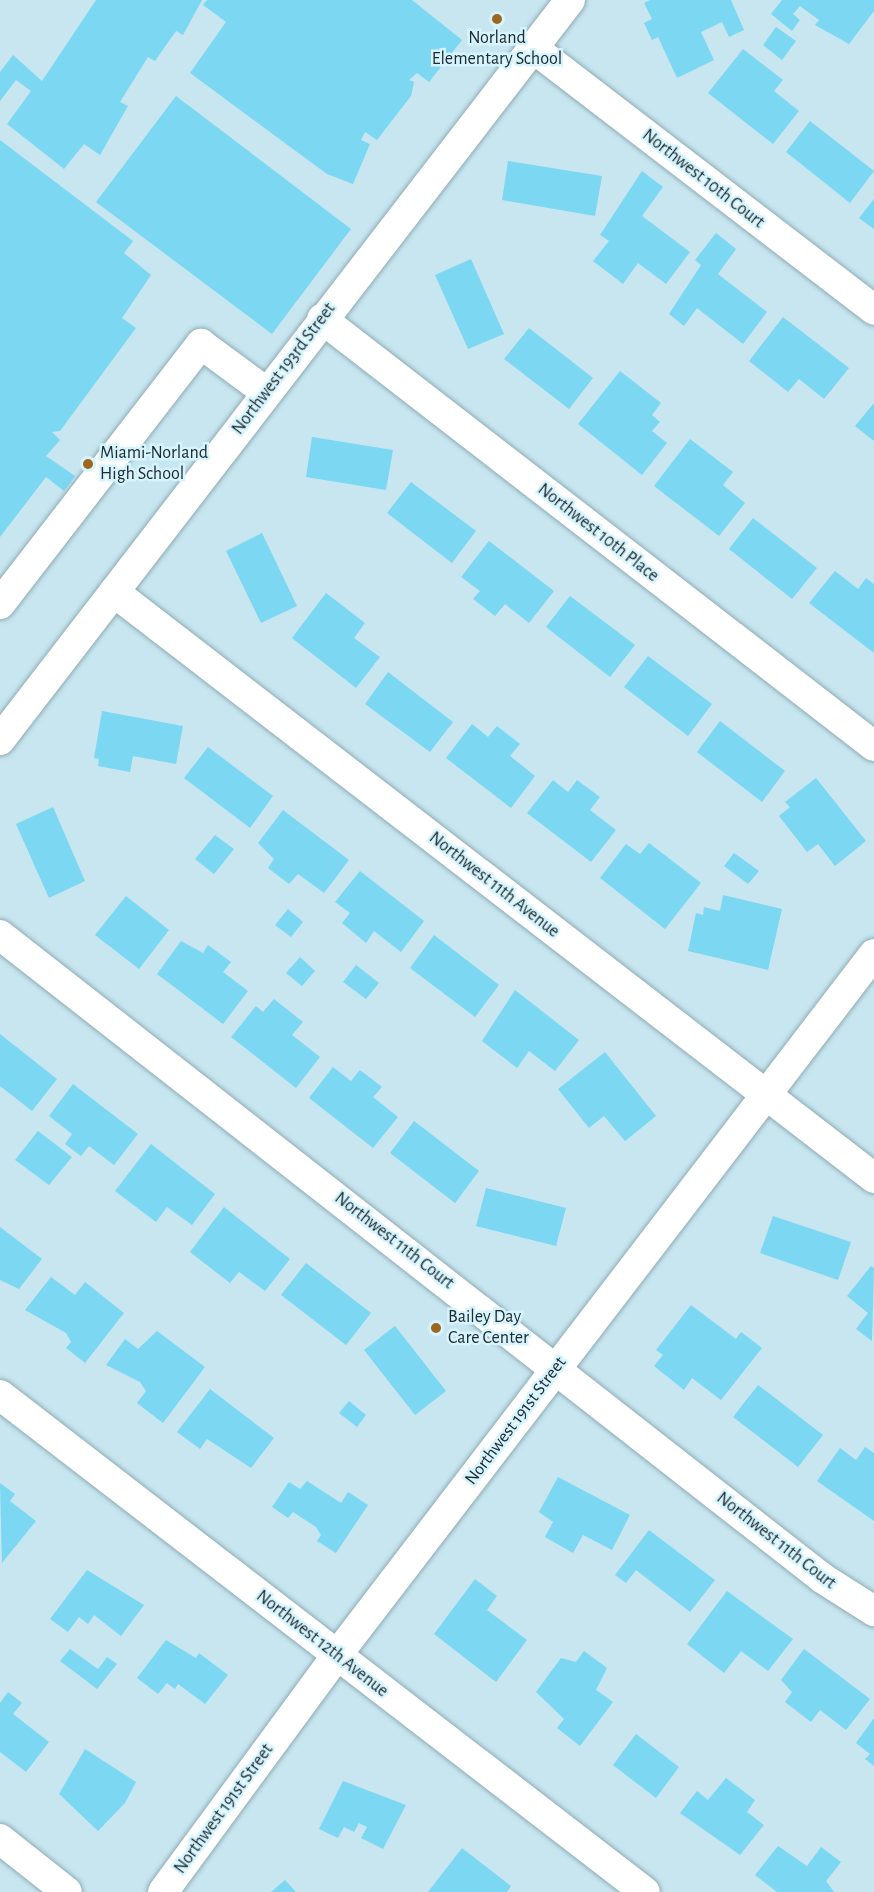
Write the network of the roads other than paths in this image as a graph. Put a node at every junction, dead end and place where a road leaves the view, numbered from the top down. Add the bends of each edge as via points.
1 (570, 0) edge
2 (533, 48) junction
3 (874, 310) edge
4 (322, 319) junction
5 (266, 392) junction
6 (114, 592) junction
7 (0, 604) edge
8 (0, 740) edge
9 (874, 746) edge
10 (0, 935) edge
11 (874, 954) edge
12 (766, 1093) junction
13 (874, 1178) edge
14 (556, 1368) junction
15 (0, 1395) edge
16 (874, 1611) edge
17 (337, 1655) junction
18 (0, 1839) edge
19 (67, 1892) edge
20 (163, 1892) edge
21 (645, 1892) edge

1 - 2 street, Northwest 193rd Street
2 - 3 street, Northwest 10th Court
2 - 4 street, Northwest 193rd Street
4 - 5 street, Northwest 193rd Street
4 - 9 street, Northwest 10th Place
5 - 6 street, Northwest 193rd Street
5 - 7 street via 201,344
6 - 8 street, Northwest 193rd Street
6 - 12 street, Northwest 11th Avenue
10 - 14 street, Northwest 11th Court
11 - 12 street, Northwest 191st Street
12 - 13 street, Northwest 11th Avenue
12 - 14 street, Northwest 191st Street
14 - 16 street, Northwest 11th Court via 822,1578
14 - 17 street, Northwest 191st Street
15 - 17 street, Northwest 12th Avenue
17 - 20 street, Northwest 191st Street
17 - 21 street, Northwest 12th Avenue
18 - 19 street

